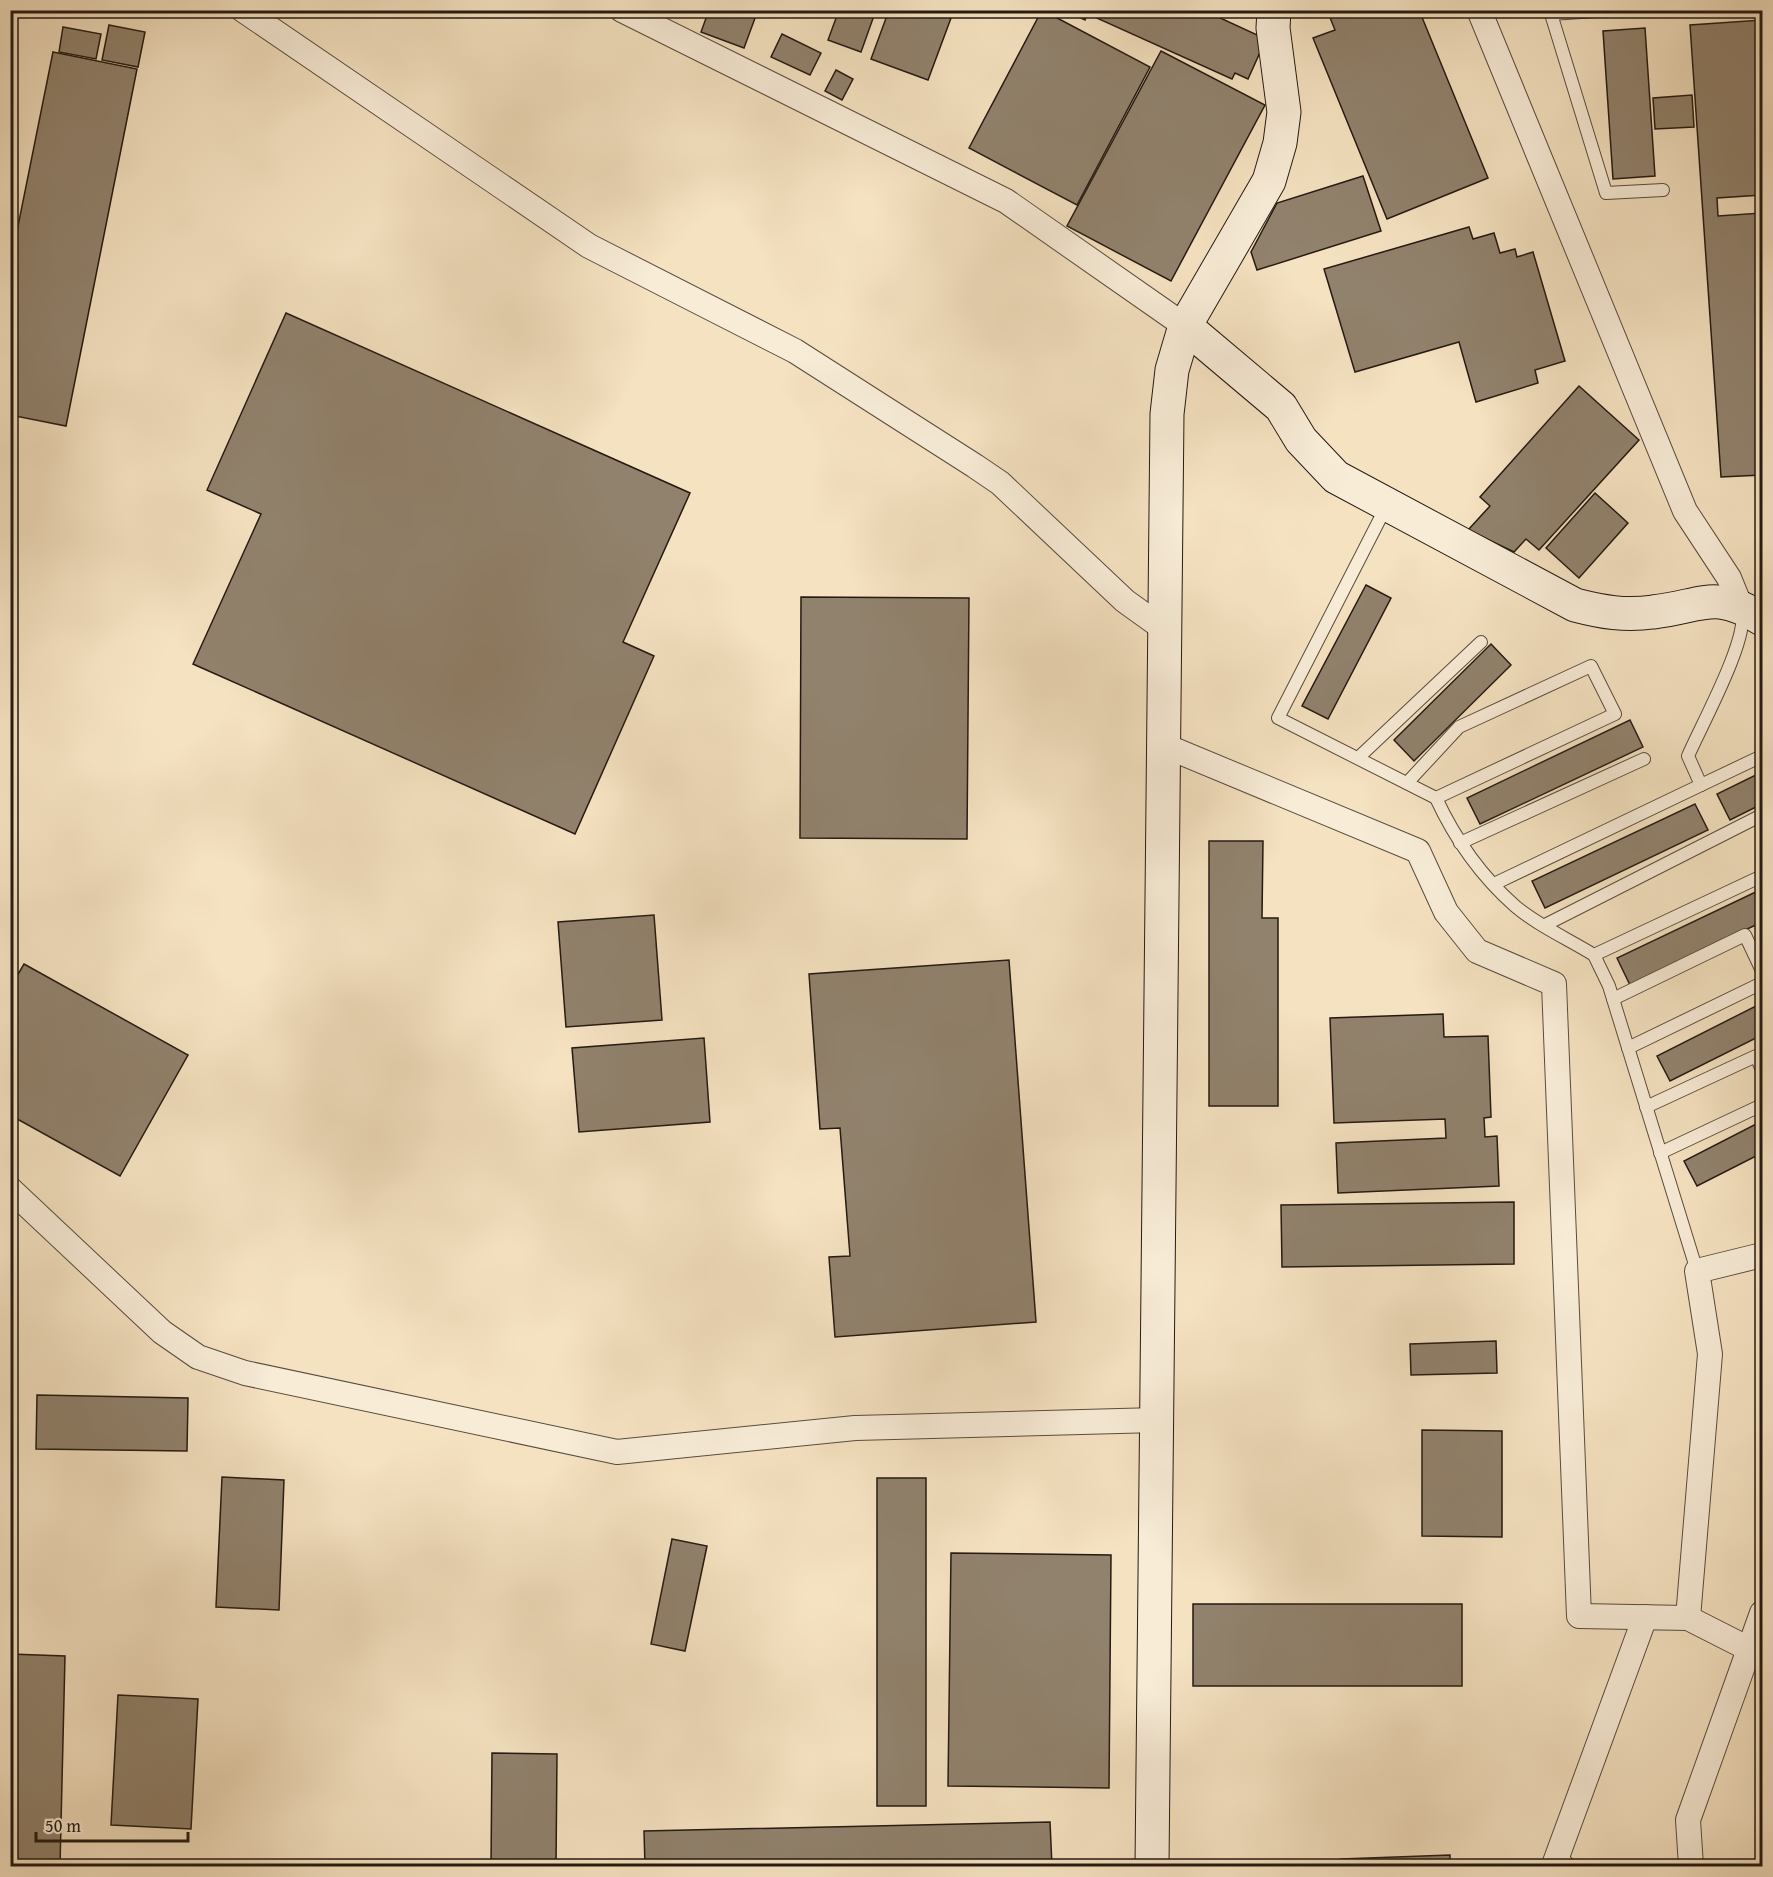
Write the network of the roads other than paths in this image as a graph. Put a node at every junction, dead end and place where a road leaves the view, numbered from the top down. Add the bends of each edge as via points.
1 (243, 10) edge
2 (622, 10) edge
3 (1274, 10) edge
4 (1479, 10) edge
5 (1611, 10) edge
6 (1663, 190) dead end
7 (1185, 326) junction
8 (1387, 504) junction
9 (1751, 612) edge
10 (1164, 629) junction
11 (1481, 642) dead end
12 (1163, 745) junction
13 (1762, 756) edge
14 (1358, 759) junction
15 (1644, 759) dead end
16 (1407, 783) junction
17 (1701, 785) junction
18 (1436, 798) junction
19 (1762, 815) edge
20 (1460, 843) junction
21 (1762, 876) edge
22 (1494, 884) junction
23 (1545, 925) junction
24 (1594, 955) junction
25 (1762, 971) edge
26 (1762, 983) edge
27 (1613, 999) junction
28 (1628, 1048) junction
29 (1762, 1070) edge
30 (1762, 1105) edge
31 (1646, 1107) junction
32 (1660, 1153) junction
33 (10, 1189) edge
34 (1762, 1255) edge
35 (1697, 1271) junction
36 (1157, 1420) junction
37 (1762, 1612) edge
38 (1645, 1617) junction
39 (1688, 1618) junction
40 (1756, 1650) edge
41 (1152, 1866) edge
42 (1562, 1866) edge
43 (1691, 1866) edge

1 - 10 street via 589,246 795,351 975,465 1000,483 1125,601
2 - 7 street via 1006,201
3 - 7 street via 1284,112 1280,143 1269,181
4 - 9 street via 1685,511
5 - 6 lane via 1551,14 1606,193
7 - 8 street via 1281,407 1301,440 1336,477
7 - 10 street via 1172,370 1167,414
8 - 9 street via 1575,605 1612,614 1652,612 1718,600
8 - 14 lane via 1278,718
9 - 17 lane via 1688,756
10 - 12 street
11 - 14 lane
12 - 36 street
12 - 38 street via 1418,851 1446,912 1477,951 1554,984 1579,1616
13 - 17 lane
14 - 16 lane
15 - 20 lane
16 - 18 lane
16 - 18 lane via 1459,727 1591,666 1615,714
17 - 22 lane
18 - 20 lane
19 - 23 lane
20 - 22 lane via 1479,871
21 - 24 lane
22 - 23 lane via 1516,907
23 - 24 lane
24 - 27 lane
25 - 27 lane via 1745,935
26 - 28 lane
27 - 28 lane
28 - 31 lane
29 - 31 lane via 1756,1056
30 - 32 lane
31 - 32 lane
32 - 35 lane
33 - 36 street via 162,1332 198,1357 245,1373 616,1452 855,1428
34 - 35 street
35 - 39 street via 1710,1354
36 - 41 street
37 - 40 street
38 - 39 street
38 - 42 street via 1554,1864
39 - 40 street
40 - 43 street via 1688,1820

